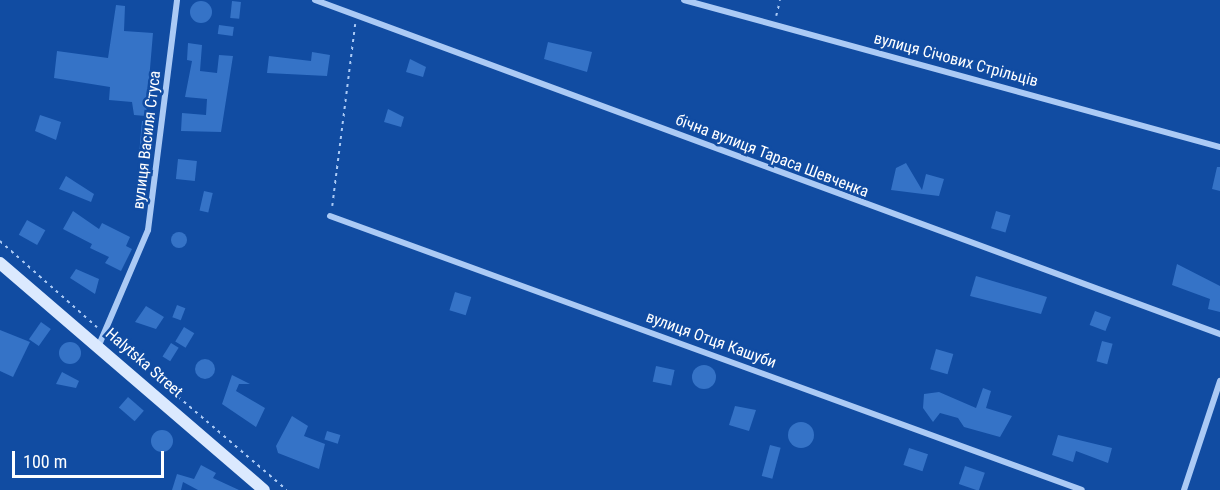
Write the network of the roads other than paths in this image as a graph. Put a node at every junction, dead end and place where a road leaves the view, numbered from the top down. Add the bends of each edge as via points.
1 (177, 0) edge
2 (315, 0) edge
3 (684, 0) edge
4 (1220, 147) edge
5 (330, 216) road end
6 (0, 263) edge
7 (1220, 334) edge
8 (101, 339) junction
9 (1220, 382) edge
10 (262, 490) edge
11 (1082, 490) edge
12 (1184, 490) edge

1 - 8 street, вулиця Василя Стуса via 148,230
2 - 7 street, бічна вулиця Тараса Шевченка via 972,247
3 - 4 street, вулиця Січових Стрільців
5 - 11 street, вулиця Отця Кашуби
6 - 8 street, Halytska Street
8 - 10 street, Halytska Street
9 - 12 street

